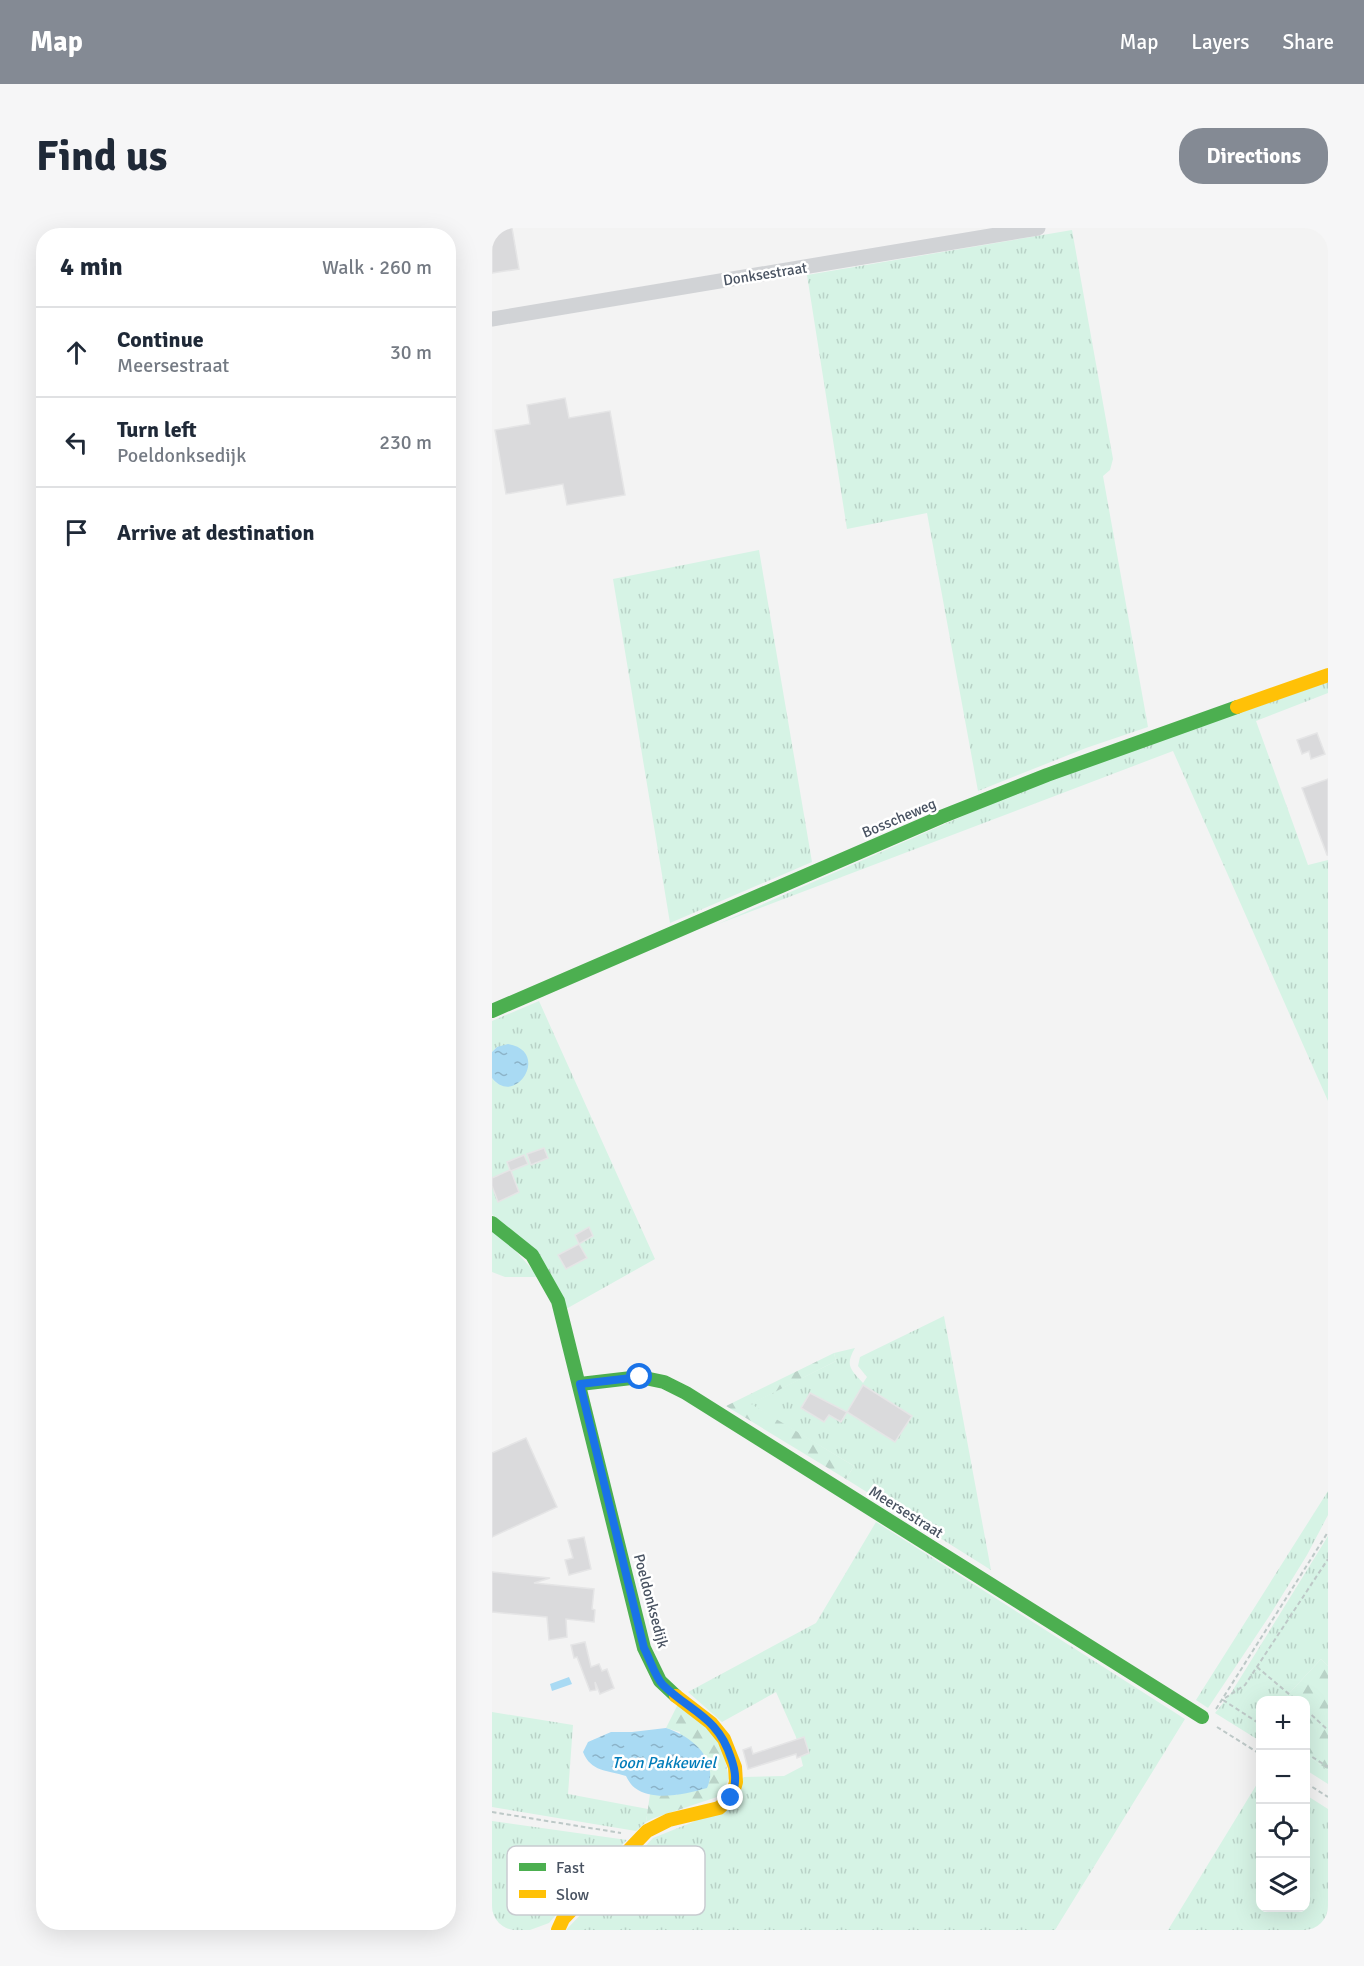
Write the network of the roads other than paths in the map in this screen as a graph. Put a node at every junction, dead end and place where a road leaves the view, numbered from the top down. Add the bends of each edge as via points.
1 (1038, 228) edge
2 (492, 319) edge
3 (1328, 675) edge
4 (492, 1011) edge
5 (492, 1223) edge
6 (580, 1384) junction
7 (1202, 1718) road end
8 (631, 1846) edge
9 (567, 1915) edge
10 (558, 1930) edge

1 - 2 street, Donksestraat
3 - 4 street, Bosscheweg via 1047,775 930,822
5 - 6 street, Poeldonksedijk via 532,1256 558,1300
6 - 7 street, Meersestraat via 646,1377 686,1393
6 - 8 street, Poeldonksedijk via 644,1648 661,1684 716,1727 736,1774 731,1798 723,1806 659,1823
9 - 10 street, Poeldonksedijk

